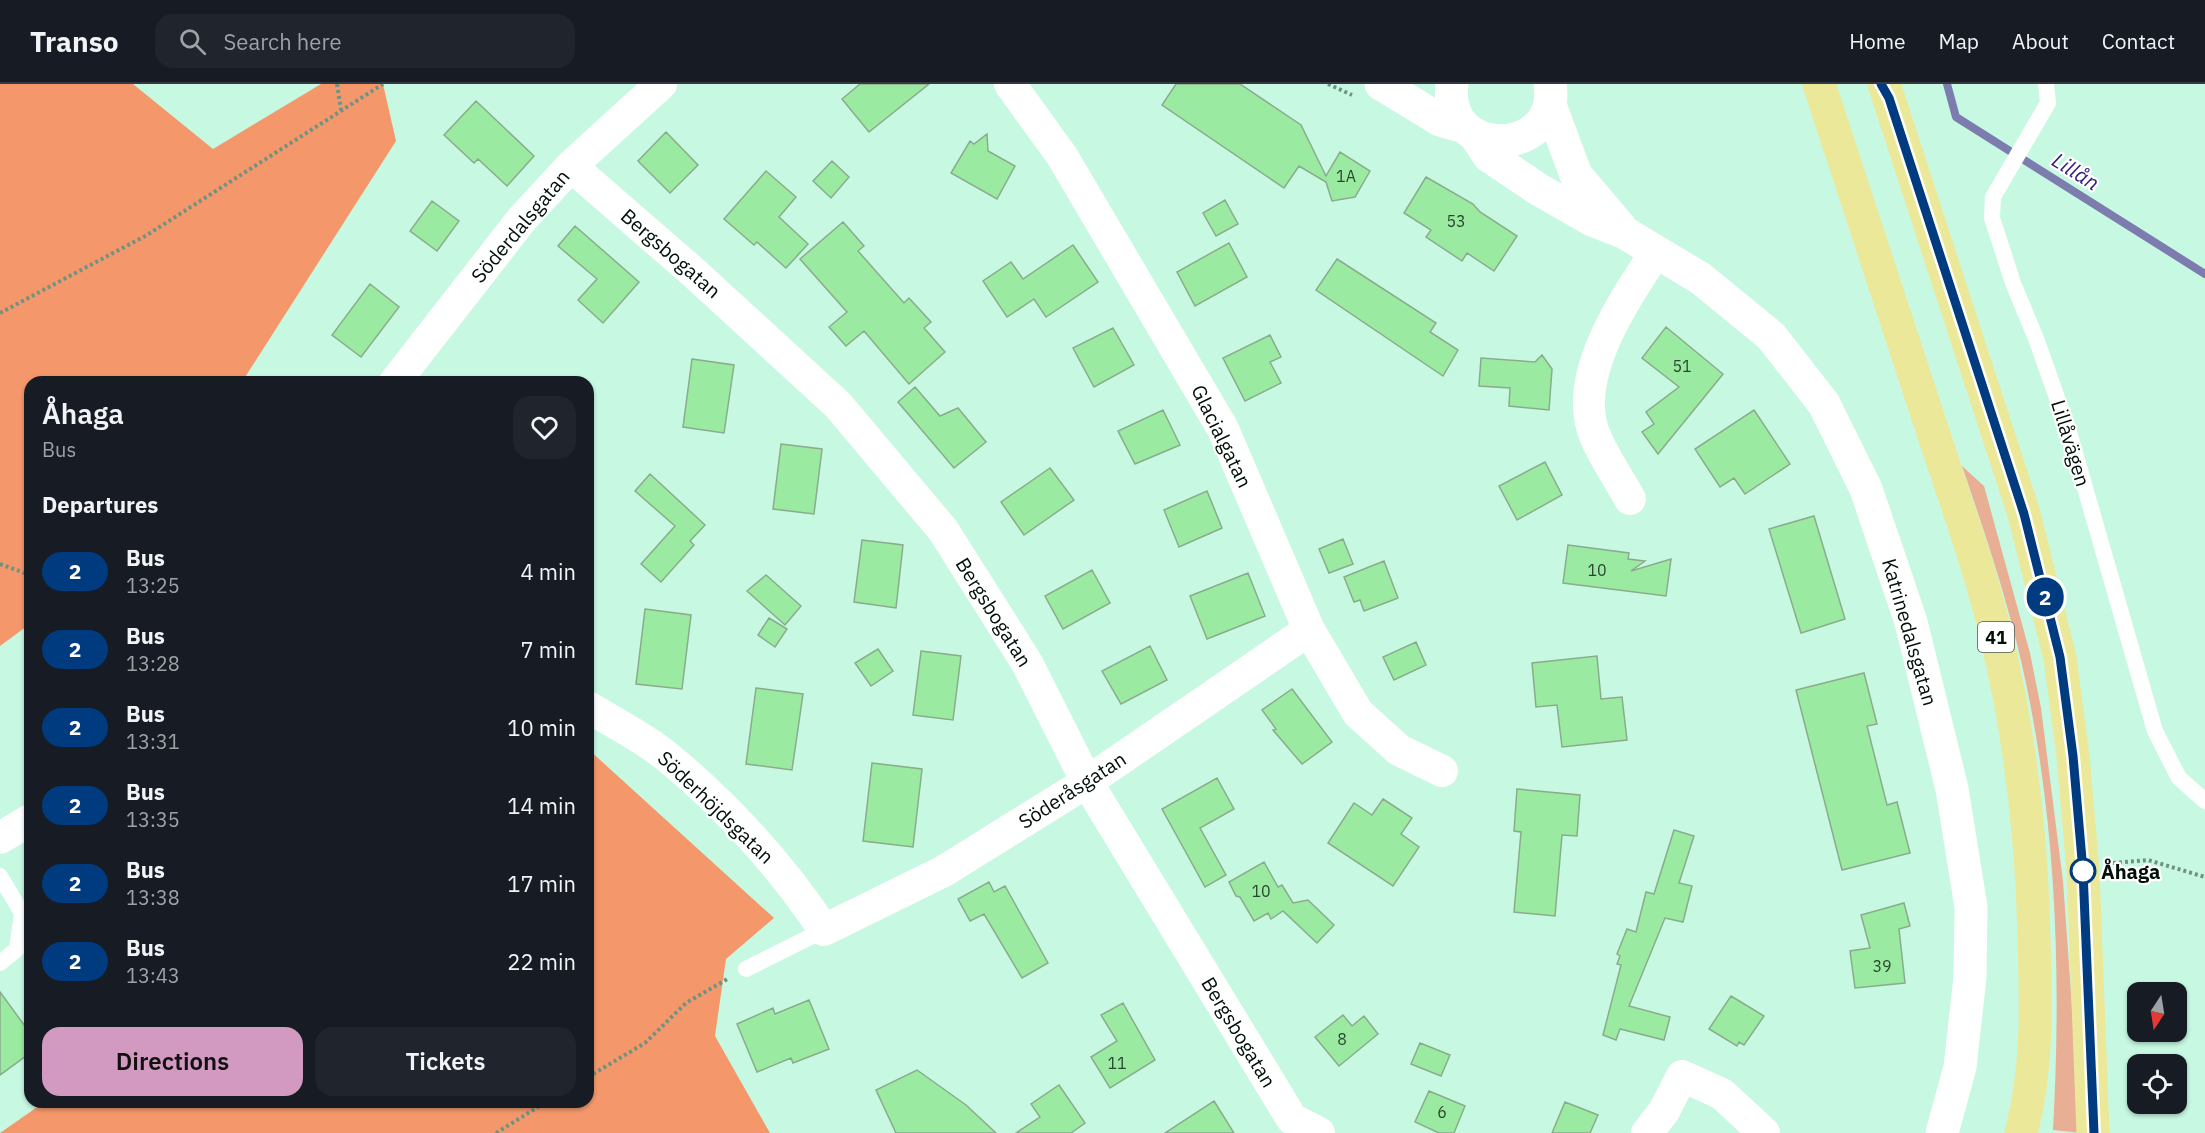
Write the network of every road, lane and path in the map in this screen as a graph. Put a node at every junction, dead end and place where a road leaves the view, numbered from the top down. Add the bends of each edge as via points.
1 (337, 84) edge
2 (383, 84) edge
3 (661, 84) edge
4 (1010, 84) edge
5 (1328, 84) edge
6 (1452, 84) edge
7 (1819, 84) edge
8 (2046, 84) edge
9 (1885, 89) edge
10 (1368, 90) edge
11 (1551, 90) edge
12 (341, 110) junction
13 (1469, 131) junction
14 (571, 166) junction
15 (1625, 233) junction
16 (1656, 252) junction
17 (0, 313) edge
18 (400, 376) edge
19 (1630, 499) dead end
20 (0, 564) edge
21 (24, 573) edge
22 (1309, 630) junction
23 (594, 710) edge
24 (1442, 771) dead end
25 (1087, 782) junction
26 (2205, 801) edge
27 (24, 824) edge
28 (0, 838) edge
29 (2112, 870) dead end
30 (0, 876) edge
31 (2205, 877) edge
32 (824, 930) junction
33 (0, 963) edge
34 (746, 969) joint
35 (594, 1073) edge
36 (536, 1108) edge
37 (1299, 1128) edge
38 (496, 1133) edge
39 (1647, 1133) edge
40 (1764, 1133) edge
41 (1942, 1133) edge
42 (2021, 1133) edge
43 (2093, 1133) edge

1 - 12 path
2 - 12 path
3 - 14 street, Söderdalsgatan
4 - 22 street, Glacialgatan via 1062,156 1223,429
5 - 10 path
6 - 13 street, Katrinedalsgatan via 1455,112
7 - 42 main road, 41 via 1961,517 1999,647 2019,760 2034,920 2034,1067
8 - 26 lane, Lillåvägen via 2048,103 1993,197 1992,218 2069,432 2155,731 2179,778
9 - 43 main road via 2024,514 2060,657 2083,871
10 - 13 street
11 - 13 street via 1539,125 1525,136 1509,142 1491,141
11 - 15 street, Katrinedalsgatan via 1576,175
12 - 17 path via 147,235
13 - 15 street, Katrinedalsgatan via 1489,156 1538,189
14 - 18 street, Söderdalsgatan via 522,219
14 - 25 street, Bergsbogatan via 838,405 943,530 1027,663
15 - 16 street, Katrinedalsgatan
16 - 19 street via 1603,343 1589,406 1595,437
16 - 41 street, Katrinedalsgatan via 1700,278 1771,336 1824,404 1866,489 1911,622 1953,789 1971,907 1970,977 1960,1067
20 - 21 path
22 - 24 street, Glacialgatan via 1358,713 1399,750
22 - 25 street, Söderåsgatan
23 - 32 street, Söderhöjdsgatan via 664,754 752,835 792,882
25 - 32 street, Söderåsgatan via 944,872
25 - 37 street, Bergsbogatan
27 - 28 street
29 - 31 path via 2112,863 2148,860
30 - 33 lane via 22,913 17,949
32 - 34 lane
34 - 35 path via 686,1003 645,1043
36 - 38 path
39 - 40 street via 1682,1076 1722,1094

